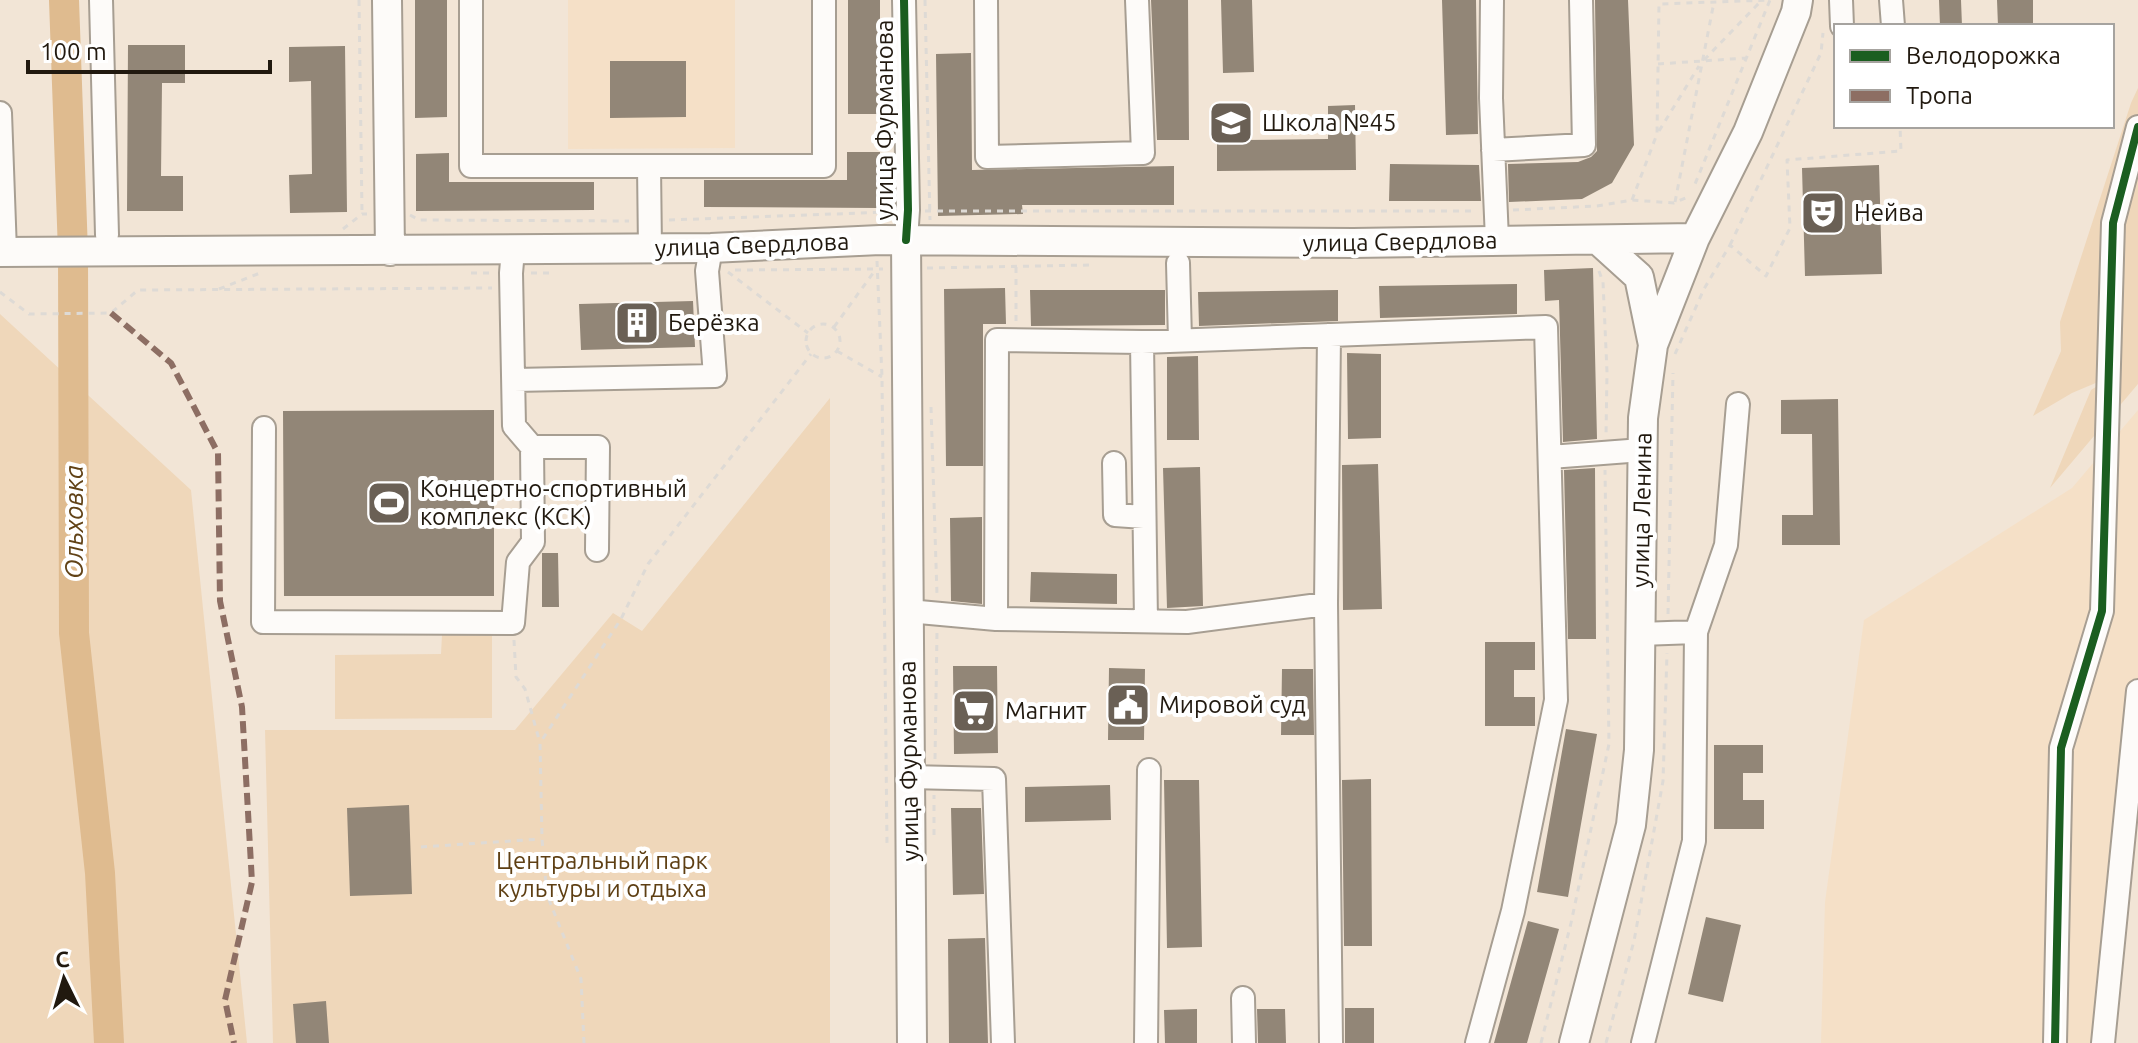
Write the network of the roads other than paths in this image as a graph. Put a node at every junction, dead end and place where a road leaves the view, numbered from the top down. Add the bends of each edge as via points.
1 (101, 0) edge
2 (387, 0) edge
3 (471, 0) edge
4 (824, 0) edge
5 (904, 0) edge
6 (986, 0) edge
7 (1137, 0) edge
8 (1492, 0) edge
9 (1581, 0) edge
10 (1798, 0) edge
11 (1841, 0) edge
12 (1891, 0) edge
13 (1893, 24) edge
14 (1833, 26) edge
15 (0, 113) edge
16 (2138, 127) edge
17 (1493, 150) junction
18 (649, 166) junction
19 (1695, 238) junction
20 (906, 240) junction
21 (1497, 240) junction
22 (1598, 240) junction
23 (108, 243) junction
24 (650, 249) junction
25 (513, 250) junction
26 (390, 251) junction
27 (3, 252) edge
28 (718, 259) junction
29 (1178, 263) dead end
30 (1329, 335) junction
31 (1180, 340) junction
32 (1142, 342) junction
33 (1653, 345) junction
34 (514, 380) junction
35 (1738, 404) dead end
36 (264, 428) dead end
37 (532, 447) junction
38 (1642, 450) junction
39 (1550, 457) junction
40 (1114, 463) dead end
41 (1144, 517) junction
42 (597, 550) dead end
43 (1326, 604) junction
44 (908, 611) junction
45 (996, 619) junction
46 (1146, 621) junction
47 (1696, 632) junction
48 (1654, 633) junction
49 (2138, 691) edge
50 (1149, 770) dead end
51 (922, 778) junction
52 (1243, 998) dead end
53 (912, 1043) edge
54 (1003, 1043) edge
55 (1146, 1043) edge
56 (1244, 1043) edge
57 (1331, 1043) edge
58 (1477, 1043) edge
59 (1574, 1043) edge
60 (1643, 1043) edge
61 (2055, 1043) edge
62 (2103, 1043) edge

1 - 23 street
2 - 26 main road
3 - 18 street via 471,166
4 - 18 street via 824,166
5 - 20 street, улица Фурманова
6 - 7 street via 987,157 1143,153
8 - 17 street
9 - 17 street via 1584,145
10 - 19 main road, улица Ленина via 1748,132
11 - 14 street
12 - 13 street
15 - 27 street
16 - 61 street via 2113,223 2102,611 2061,748
17 - 21 street
18 - 24 street
19 - 22 main road, улица Свердлова
19 - 33 main road, улица Ленина
20 - 21 main road, улица Свердлова
20 - 28 main road, улица Свердлова
20 - 44 main road, улица Фурманова
21 - 22 main road, улица Свердлова
22 - 33 main road via 1639,277
23 - 26 main road, улица Свердлова
23 - 27 main road, улица Свердлова
24 - 25 main road, улица Свердлова
24 - 28 main road, улица Свердлова
25 - 26 main road, улица Свердлова
25 - 34 street
28 - 34 street via 707,271 715,376
29 - 31 street
30 - 31 street
30 - 39 street via 1546,327
30 - 43 street
31 - 32 street
32 - 41 street
32 - 45 street via 997,340
33 - 38 main road, улица Ленина
34 - 37 street via 514,426
35 - 47 street via 1726,545
36 - 37 street via 263,622 513,623 518,562 533,542
37 - 42 street via 598,447
38 - 39 street
38 - 48 main road, улица Ленина
39 - 58 street via 1556,700 1513,911
40 - 41 street via 1115,515
41 - 46 street
43 - 46 street via 1187,622
43 - 57 street
44 - 45 street
44 - 51 main road, улица Фурманова
45 - 46 street
47 - 48 street
47 - 60 street via 1694,841
48 - 59 main road, улица Ленина via 1631,825
49 - 62 street
50 - 55 street
51 - 53 main road, улица Фурманова
51 - 54 street via 994,779
52 - 56 street

